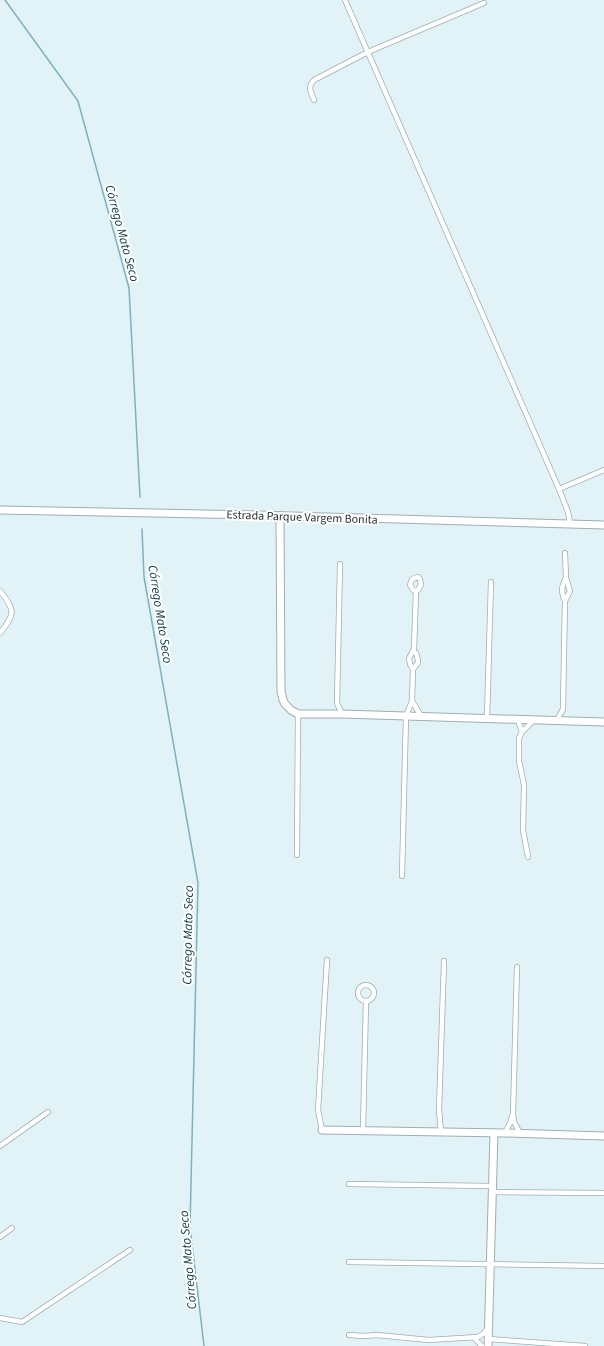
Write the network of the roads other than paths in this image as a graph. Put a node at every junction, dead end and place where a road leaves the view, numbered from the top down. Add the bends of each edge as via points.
1 (345, 0) edge
2 (484, 3) dead end
3 (368, 52) junction
4 (314, 100) dead end
5 (604, 470) edge
6 (559, 489) junction
7 (0, 510) edge
8 (280, 516) junction
9 (570, 524) junction
10 (604, 525) edge
11 (565, 553) dead end
12 (340, 564) dead end
13 (566, 578) junction
14 (491, 582) dead end
15 (0, 591) edge
16 (416, 591) dead end
17 (565, 601) junction
18 (0, 632) edge
19 (413, 651) junction
20 (413, 669) junction
21 (412, 701) junction
22 (337, 703) junction
23 (563, 709) junction
24 (298, 714) junction
25 (330, 714) junction
26 (342, 714) junction
27 (406, 716) junction
28 (421, 716) junction
29 (487, 718) junction
30 (518, 720) junction
31 (534, 720) junction
32 (557, 720) junction
33 (567, 720) junction
34 (604, 722) edge
35 (522, 732) junction
36 (297, 855) dead end
37 (528, 857) dead end
38 (402, 876) dead end
39 (327, 960) dead end
40 (444, 960) dead end
41 (517, 967) dead end
42 (366, 1001) dead end
43 (48, 1112) dead end
44 (513, 1115) junction
45 (322, 1130) joint
46 (363, 1130) junction
47 (441, 1132) junction
48 (505, 1132) junction
49 (494, 1133) junction
50 (520, 1133) junction
51 (604, 1136) edge
52 (0, 1146) edge
53 (349, 1184) dead end
54 (492, 1189) junction
55 (604, 1193) edge
56 (12, 1228) dead end
57 (0, 1237) edge
58 (130, 1250) dead end
59 (349, 1262) dead end
60 (490, 1264) junction
61 (604, 1266) edge
62 (0, 1318) edge
63 (488, 1328) junction
64 (349, 1335) dead end
65 (473, 1337) junction
66 (488, 1343) edge
67 (482, 1346) edge
68 (586, 1346) edge

1 - 3 street
2 - 3 street
3 - 4 street via 314,80 310,88
3 - 6 street
5 - 6 street
6 - 9 street
7 - 8 street, Estrada Parque Vargem Bonita
8 - 9 street, Estrada Parque Vargem Bonita
8 - 24 street via 281,691 285,704
9 - 10 street, Estrada Parque Vargem Bonita
11 - 13 street
12 - 22 street
13 - 17 street via 570,591
13 - 17 street via 561,588
14 - 29 street
15 - 18 street via 12,612
16 - 19 street
17 - 23 street
19 - 20 street via 409,661
19 - 20 street via 418,663
20 - 21 street
21 - 27 street
21 - 28 street
22 - 25 street
22 - 26 street
23 - 32 street
23 - 33 street
24 - 25 street
24 - 36 street
25 - 26 street
26 - 27 street
27 - 28 street
27 - 38 street
28 - 29 street
29 - 30 street
30 - 31 street
30 - 35 street
31 - 32 street
31 - 35 street
32 - 33 street
33 - 34 street
35 - 37 street via 519,738 519,761 524,785 523,830
39 - 45 street via 318,1110
40 - 47 street via 439,1110
41 - 44 street
42 - 46 street
43 - 52 street
44 - 48 street
44 - 50 street
45 - 46 street
46 - 47 street
47 - 49 street
48 - 49 street
48 - 50 street
49 - 54 street
50 - 51 street
53 - 54 street
54 - 55 street
54 - 60 street
56 - 57 street
58 - 62 street via 22,1322
59 - 60 street
60 - 61 street
60 - 63 street
63 - 65 street via 483,1334
63 - 66 street
64 - 65 street via 377,1334 429,1340
65 - 67 street
66 - 68 street

